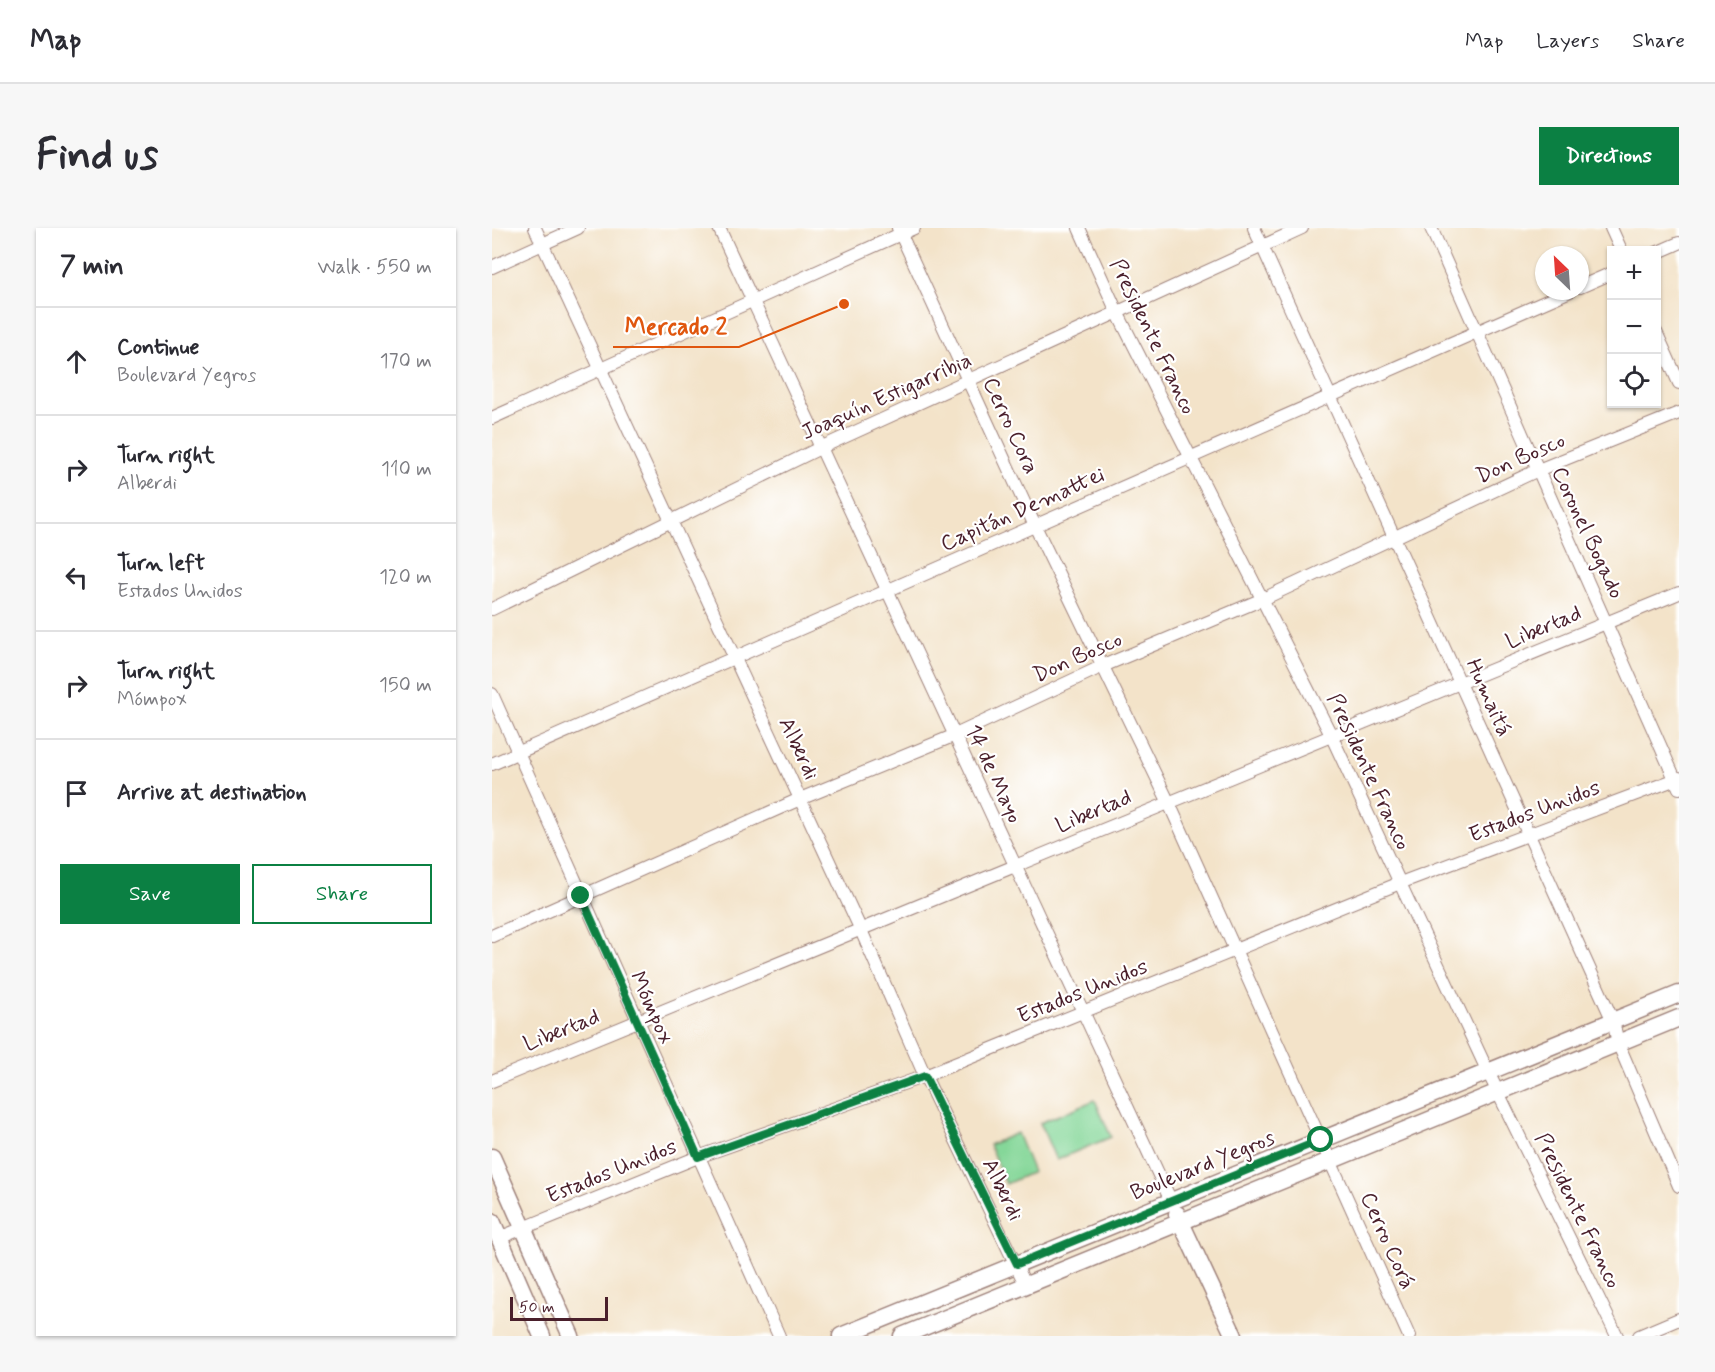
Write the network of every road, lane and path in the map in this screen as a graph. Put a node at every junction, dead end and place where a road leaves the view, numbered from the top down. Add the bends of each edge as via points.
1 (535, 228) edge
2 (578, 228) edge
3 (719, 228) edge
4 (914, 228) edge
5 (1079, 228) edge
6 (1254, 228) edge
7 (1302, 228) edge
8 (1431, 228) edge
9 (1611, 228) edge
10 (899, 231) edge
11 (1679, 243) edge
12 (542, 245) junction
13 (1262, 246) junction
14 (1619, 246) edge
15 (1661, 251) edge
16 (492, 267) edge
17 (1607, 275) edge
18 (1589, 283) edge
19 (1550, 300) edge
20 (752, 301) junction
21 (1117, 312) junction
22 (1477, 332) junction
23 (1661, 343) edge
24 (600, 369) junction
25 (968, 381) junction
26 (1679, 383) edge
27 (1329, 396) junction
28 (1679, 413) edge
29 (492, 418) edge
30 (820, 448) junction
31 (1192, 457) junction
32 (1538, 470) junction
33 (669, 522) junction
34 (1035, 526) junction
35 (1394, 537) junction
36 (885, 591) junction
37 (1679, 593) edge
38 (1263, 599) junction
39 (492, 609) edge
40 (1608, 622) junction
41 (735, 658) junction
42 (1103, 666) junction
43 (1461, 683) junction
44 (492, 694) edge
45 (1331, 735) junction
46 (953, 736) junction
47 (519, 753) junction
48 (492, 764) edge
49 (1678, 782) edge
50 (800, 799) junction
51 (1168, 801) junction
52 (1529, 834) junction
53 (1014, 866) junction
54 (1400, 883) junction
55 (581, 896) junction
56 (860, 928) junction
57 (492, 936) edge
58 (1235, 950) junction
59 (1679, 994) edge
60 (1082, 1013) junction
61 (1679, 1018) edge
62 (637, 1021) junction
63 (1613, 1021) junction
64 (1618, 1043) junction
65 (1488, 1072) junction
66 (925, 1076) junction
67 (492, 1081) edge
68 (1499, 1092) junction
69 (1321, 1140) junction
70 (492, 1157) edge
71 (698, 1157) junction
72 (1330, 1161) junction
73 (1679, 1186) edge
74 (1171, 1201) junction
75 (492, 1221) edge
76 (1181, 1222) junction
77 (522, 1228) junction
78 (499, 1238) junction
79 (1017, 1264) junction
80 (1026, 1286) junction
81 (1679, 1319) edge
82 (542, 1336) edge
83 (571, 1336) edge
84 (779, 1336) edge
85 (841, 1336) edge
86 (902, 1336) edge
87 (1234, 1336) edge
88 (1409, 1336) edge
89 (1617, 1336) edge
90 (1639, 1336) edge

1 - 12 street, Alberdi
2 - 12 street
3 - 20 street, 14 de Mayo
4 - 10 street
5 - 21 street, Presidente Franco
6 - 13 street, Humaitá
7 - 13 street, Joaquín Estigarribia
8 - 22 street, Coronel Bogado
9 - 14 street
10 - 20 street
10 - 25 street, Cerro Cora
11 - 15 street
12 - 16 street
12 - 24 street, Alberdi
13 - 21 street, Joaquín Estigarribia
13 - 27 street, Humaitá
17 - 18 street
19 - 22 street, Capitán Demattei
20 - 24 street
20 - 30 street, 14 de Mayo
21 - 25 street, Joaquín Estigarribia
21 - 31 street, Presidente Franco
22 - 27 street, Capitán Demattei
22 - 32 street, Coronel Bogado
23 - 26 street
24 - 29 street
24 - 33 street, Alberdi
25 - 30 street, Joaquín Estigarribia
25 - 34 street, Cerro Cora
27 - 31 street, Capitán Demattei
27 - 35 street, Humaitá
28 - 32 street, Don Bosco
30 - 33 street, Joaquín Estigarribia
30 - 36 street, 14 de Mayo
31 - 34 street, Capitán Demattei
31 - 38 street, Presidente Franco
32 - 35 street, Don Bosco
32 - 40 street, Coronel Bogado
33 - 39 street, Joaquín Estigarribia
33 - 41 street, Alberdi
34 - 36 street, Capitán Demattei
34 - 42 street, Cerro Cora
35 - 38 street, Don Bosco
35 - 43 street, Humaitá
36 - 41 street, Capitán Demattei
36 - 46 street, 14 de Mayo
37 - 40 street, Libertad
38 - 42 street, Don Bosco
38 - 45 street, Presidente Franco
40 - 43 street, Libertad
40 - 49 street, Coronel Bogado
41 - 47 street, Capitán Demattei
41 - 50 street, Alberdi
42 - 46 street, Don Bosco
42 - 51 street, Cerro Cora
43 - 45 street, Libertad
43 - 52 street, Humaitá
44 - 47 street, Mómpox
45 - 51 street, Libertad
45 - 54 street, Presidente Franco
46 - 50 street, Don Bosco
46 - 53 street, 14 de Mayo
47 - 48 street, Capitán Demattei
47 - 55 street, Mómpox
49 - 52 street, Estados Unidos
50 - 55 street, Don Bosco
50 - 56 street, Alberdi
51 - 53 street, Libertad
51 - 58 street, Cerro Cora
52 - 54 street, Estados Unidos
52 - 63 street, Humaitá
53 - 56 street, Libertad
53 - 60 street, 14 de Mayo
54 - 58 street, Estados Unidos
54 - 65 street, Presidente Franco
55 - 57 street, Don Bosco
55 - 62 street, Mómpox
56 - 62 street, Libertad
56 - 66 street, Alberdi
58 - 60 street, Estados Unidos
58 - 69 street, Cerro Corá
59 - 63 main road, Boulevard Yegros
60 - 66 street, Estados Unidos
60 - 74 street, 14 de Mayo
61 - 64 main road, Boulevard Yegros
62 - 67 street, Libertad
62 - 71 street, Mómpox
63 - 64 street, Humaitá
63 - 65 main road, Boulevard Yegros
64 - 68 main road, Boulevard Yegros
64 - 73 street, Humaitá
65 - 68 street, Presidente Franco
65 - 69 main road, Boulevard Yegros
66 - 71 street, Estados Unidos
66 - 79 street, Alberdi
68 - 72 main road, Boulevard Yegros
68 - 89 street, Presidente Franco
69 - 72 street, Cerro Corá
69 - 74 main road, Boulevard Yegros
70 - 77 main road
71 - 77 street, Estados Unidos
71 - 84 street, Mómpox
72 - 76 main road, Boulevard Yegros
72 - 88 street, Cerro Corá
74 - 76 main road, 14 de Mayo
74 - 79 main road, Boulevard Yegros
75 - 78 main road
76 - 80 main road, Boulevard Yegros
76 - 87 main road, 14 de Mayo
77 - 78 street, Estados Unidos
77 - 83 main road
78 - 82 main road
79 - 80 street, Alberdi
79 - 85 main road, Boulevard Yegros
80 - 86 main road, Boulevard Yegros
81 - 90 street

